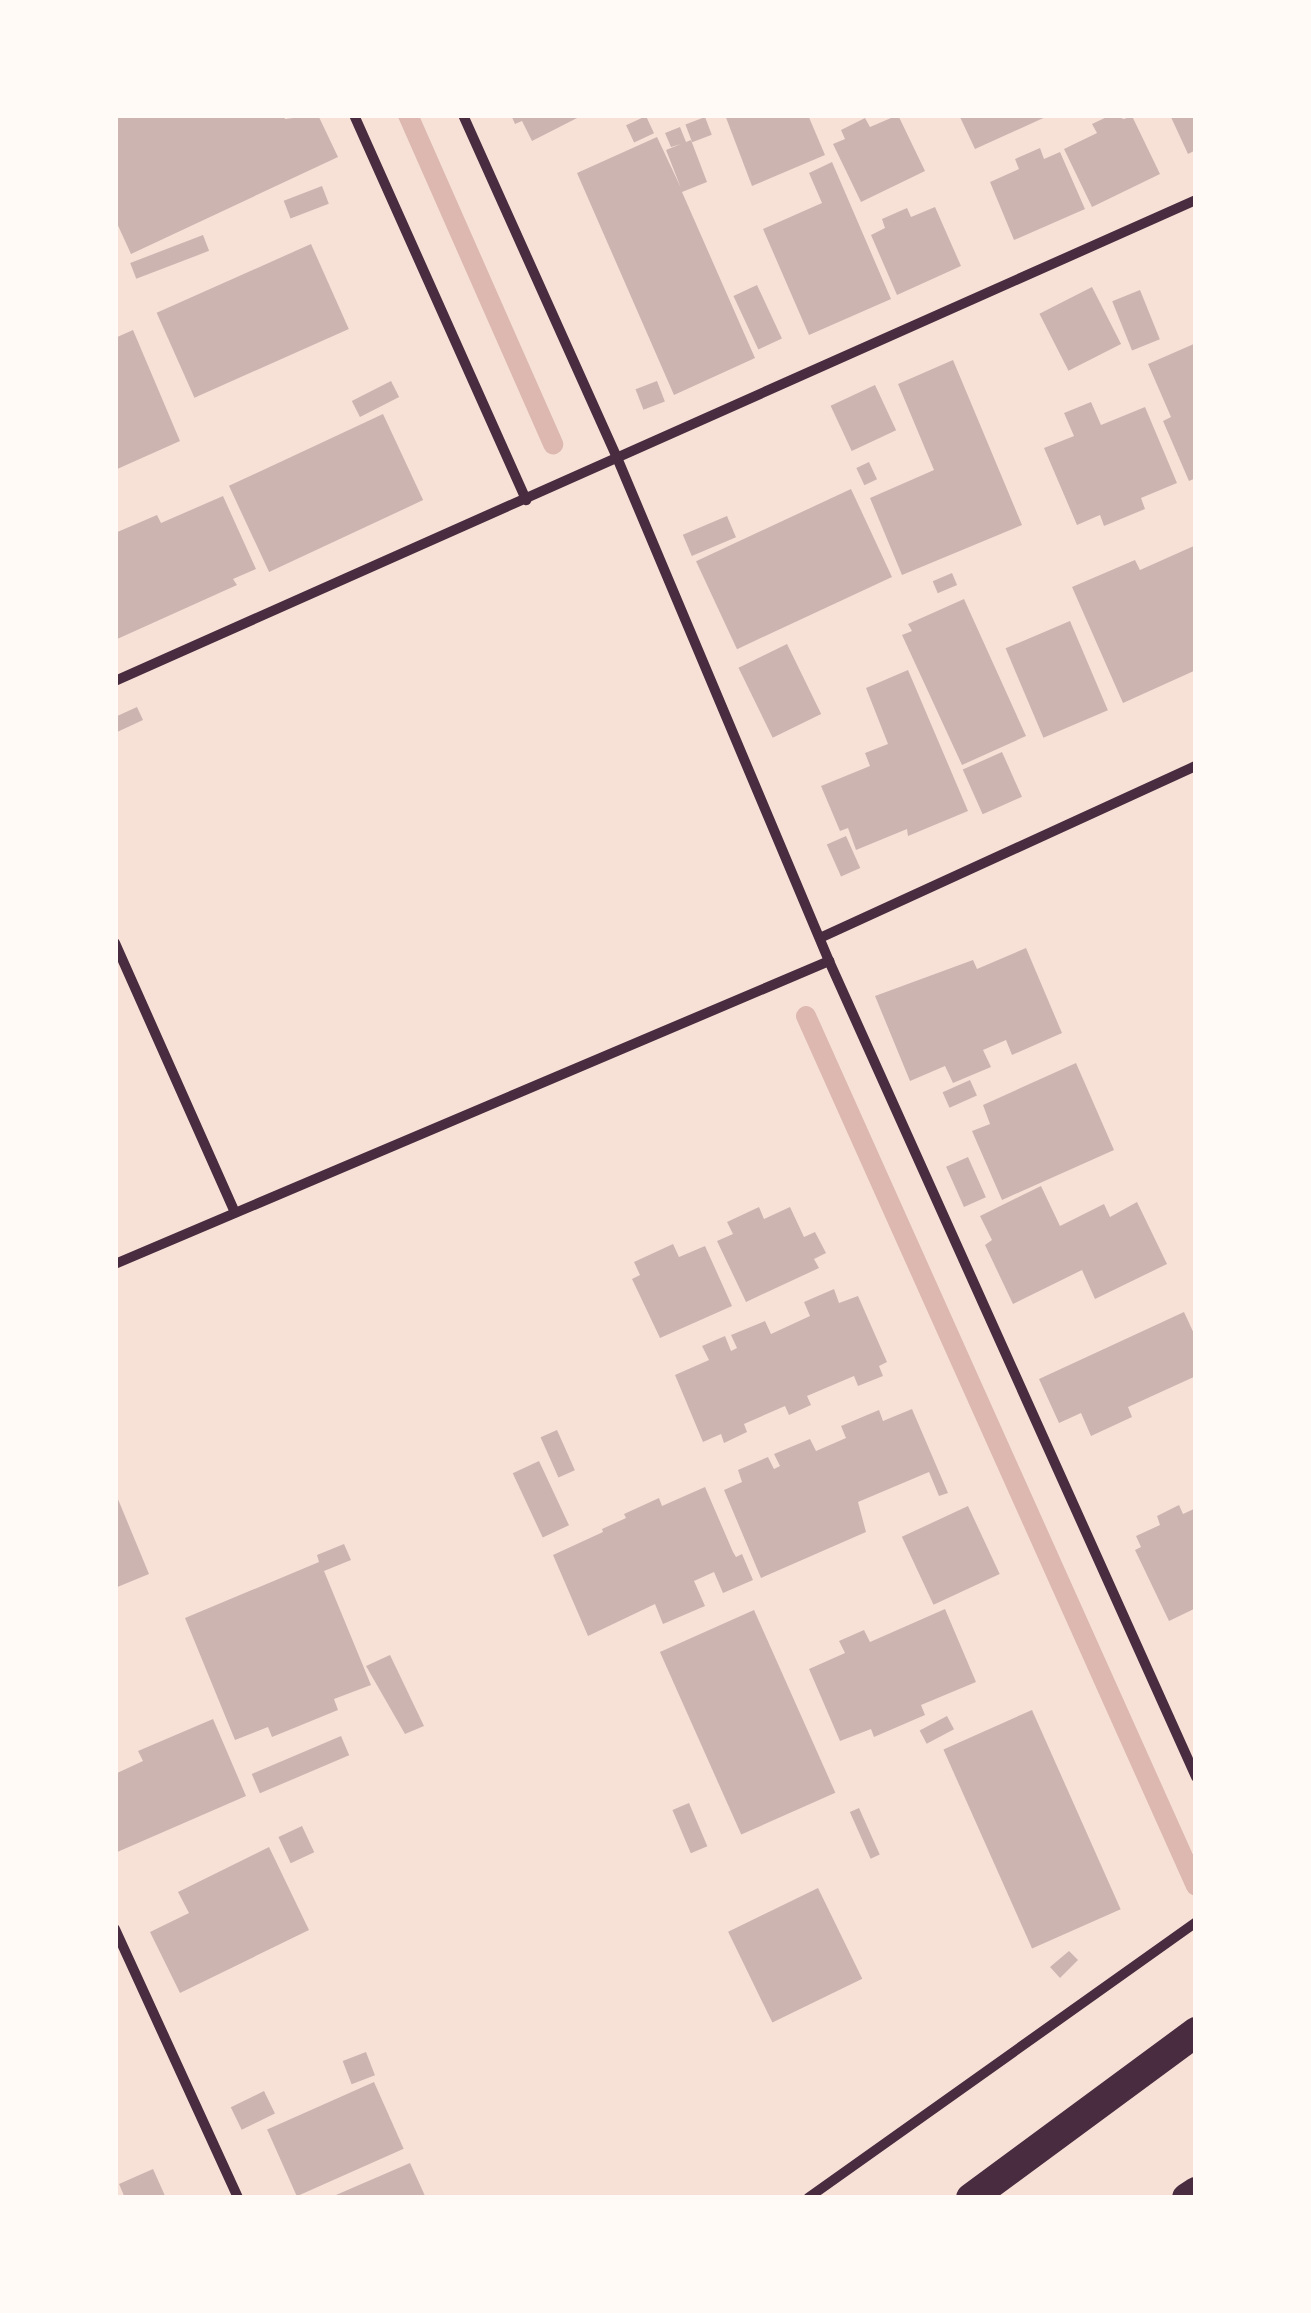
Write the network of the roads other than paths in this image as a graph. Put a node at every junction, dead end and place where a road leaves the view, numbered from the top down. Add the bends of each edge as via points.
1 (354, 115) edge
2 (463, 115) edge
3 (1196, 200) edge
4 (618, 460) junction
5 (526, 500) junction
6 (115, 681) edge
7 (1196, 766) edge
8 (822, 937) junction
9 (115, 943) edge
10 (829, 960) junction
11 (235, 1212) junction
12 (115, 1264) edge
13 (1196, 1777) edge
14 (1196, 1922) edge
15 (115, 1929) edge
16 (1196, 2032) edge
17 (1196, 2192) edge
18 (238, 2198) edge
19 (808, 2198) edge
20 (971, 2198) edge
21 (1187, 2198) edge

1 - 5 street
2 - 4 street
3 - 4 street
4 - 5 street
4 - 8 street
5 - 6 street
7 - 8 street
8 - 10 street
9 - 11 street
10 - 11 street
10 - 13 street
11 - 12 street
14 - 19 street
15 - 18 street
16 - 20 highway
17 - 21 highway

